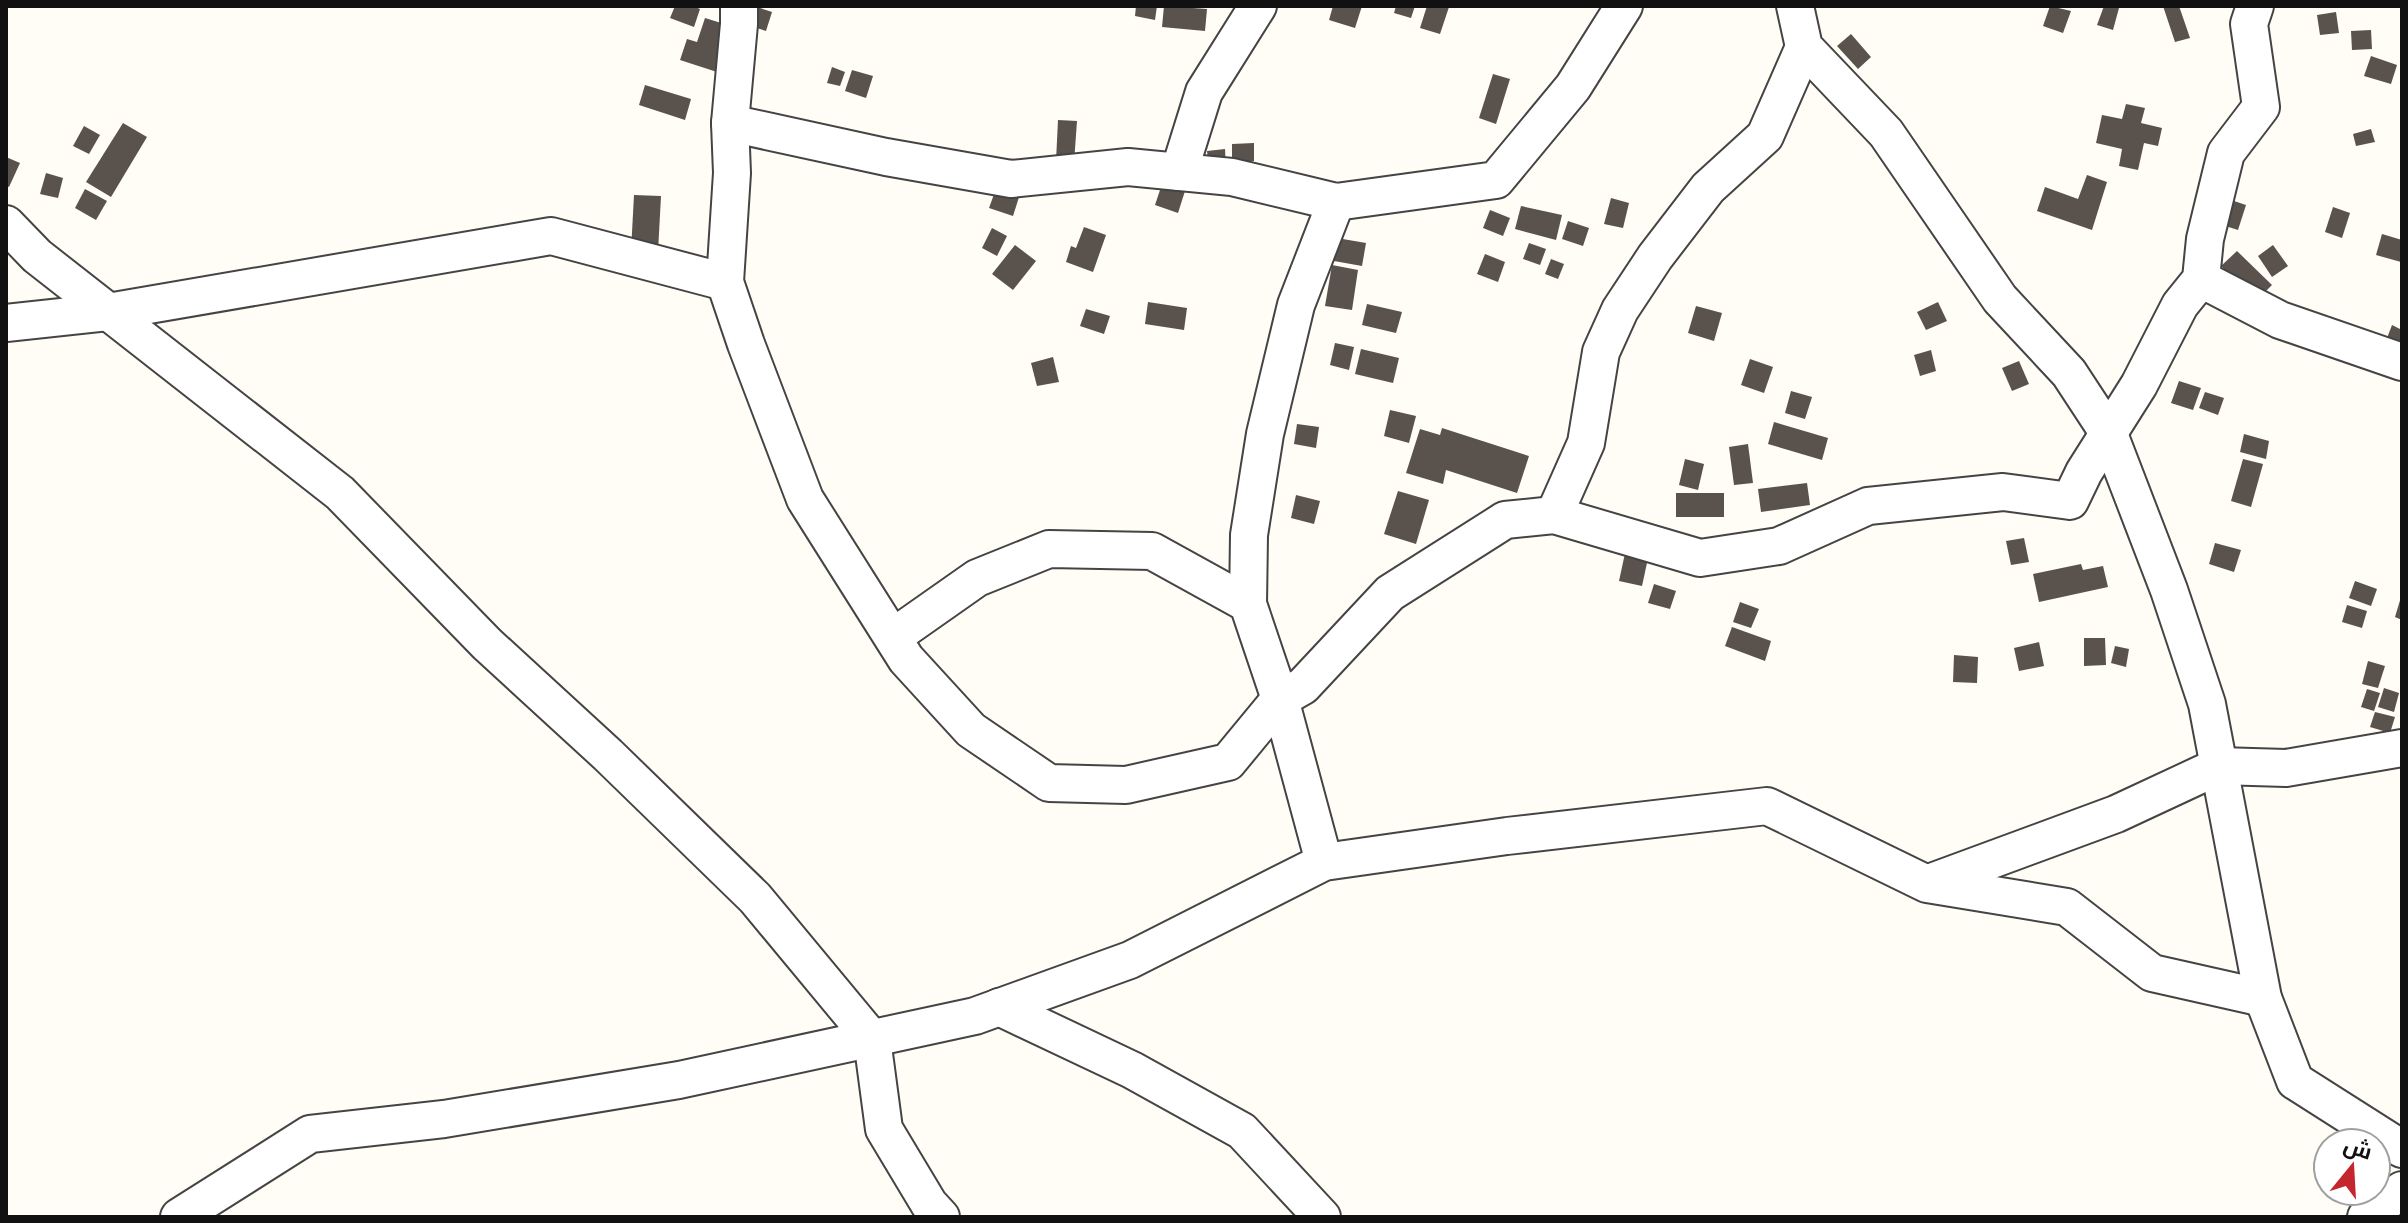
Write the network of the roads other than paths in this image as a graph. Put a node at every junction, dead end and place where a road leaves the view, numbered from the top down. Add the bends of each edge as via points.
1 (739, 6) edge
2 (1258, 6) edge
3 (1624, 6) edge
4 (1795, 6) edge
5 (2255, 6) edge
6 (1804, 47) junction
7 (730, 123) junction
8 (1179, 172) junction
9 (1336, 202) junction
10 (6, 224) edge
11 (2201, 279) junction
12 (725, 282) junction
13 (108, 312) junction
14 (6, 323) edge
15 (2402, 362) edge
16 (2109, 434) junction
17 (1554, 515) junction
18 (1248, 604) junction
19 (893, 637) junction
20 (1280, 699) junction
21 (2402, 748) edge
22 (2219, 766) junction
23 (1324, 862) junction
24 (1927, 884) junction
25 (2263, 998) junction
26 (999, 1007) junction
27 (872, 1039) junction
28 (2402, 1149) edge
29 (2402, 1190) edge
30 (179, 1217) edge
31 (941, 1217) edge
32 (1322, 1217) edge
33 (2366, 1217) edge

1 - 7 street
2 - 8 street via 1204,92
3 - 9 street via 1573,87 1496,180
4 - 6 street
5 - 11 street via 2249,24 2261,107 2226,153
6 - 16 street via 1886,133 2000,299 2069,373
6 - 17 street via 1765,136 1708,188 1620,310 1601,352 1586,443
7 - 8 street via 1011,179 1128,167
7 - 12 street
8 - 9 street via 1232,177
9 - 18 street via 1296,305 1265,434 1249,535
10 - 13 street
11 - 15 street via 2280,320
11 - 16 street via 2180,305
12 - 13 street via 551,236
12 - 19 street via 805,499
13 - 14 street
13 - 27 street via 340,493 487,644 755,898
16 - 17 street via 2070,501 2003,492 1868,506 1779,546 1700,558
16 - 22 street via 2207,704
17 - 20 street via 1505,520 1390,593 1303,686
18 - 19 street via 1152,551 1049,549 977,578
18 - 20 street
19 - 20 street via 906,659 971,730 1049,783 1126,785 1228,762
20 - 23 street
21 - 22 street via 2286,768
22 - 24 street via 2116,814
22 - 25 street
23 - 24 street via 1767,806
23 - 26 street via 1130,960
24 - 25 street via 2067,907 2152,973
25 - 28 street via 2295,1081
26 - 27 street
26 - 32 street via 1132,1070 1242,1131
27 - 30 street via 679,1080 444,1119 310,1134
27 - 31 street via 884,1129
29 - 33 street

